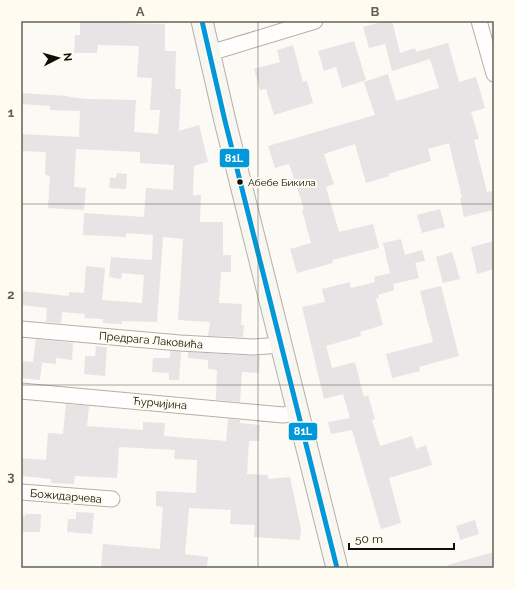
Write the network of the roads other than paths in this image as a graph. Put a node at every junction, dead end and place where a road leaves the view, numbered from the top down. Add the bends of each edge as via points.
1 (202, 21) edge
2 (315, 21) edge
3 (480, 21) edge
4 (210, 53) junction
5 (494, 74) edge
6 (21, 328) edge
7 (281, 345) junction
8 (21, 391) edge
9 (298, 413) junction
10 (21, 492) edge
11 (112, 499) dead end
12 (337, 568) edge

1 - 4 street
2 - 4 street
3 - 5 street
4 - 7 street
6 - 7 street, Предрага Лаковића via 180,343 253,347
7 - 9 street
8 - 9 street, Ћурчијина via 283,415
9 - 12 street
10 - 11 street, Божидарчева

